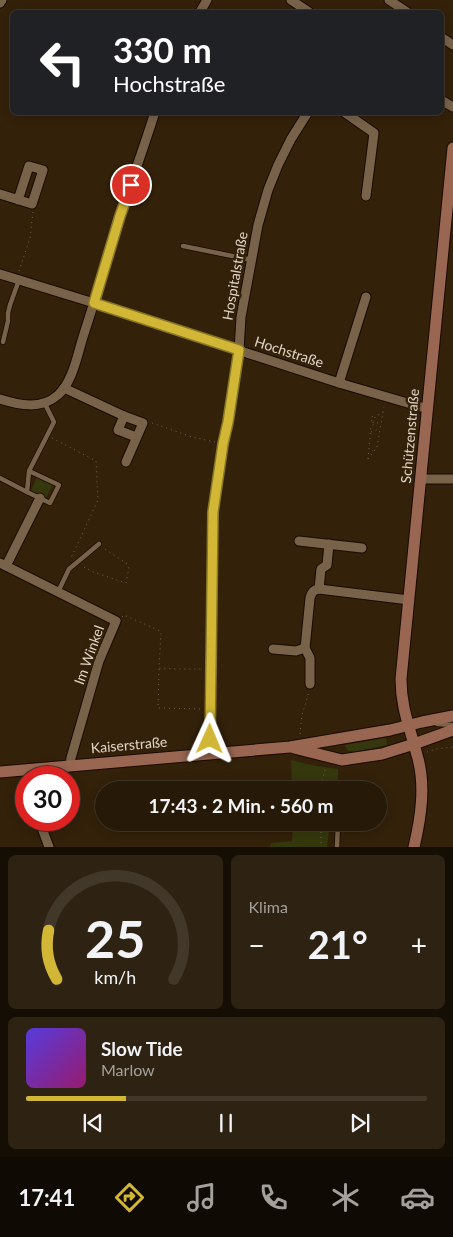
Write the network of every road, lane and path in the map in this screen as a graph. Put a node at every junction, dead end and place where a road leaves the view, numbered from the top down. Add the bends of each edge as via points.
1 (291, 0) edge
2 (389, 0) edge
3 (306, 10) edge
4 (404, 10) edge
5 (154, 115) edge
6 (306, 115) edge
7 (348, 115) edge
8 (453, 148) edge
9 (0, 194) edge
10 (451, 195) edge
11 (366, 196) dead end
12 (18, 200) junction
13 (32, 204) junction
14 (183, 246) dead end
15 (252, 260) junction
16 (0, 274) edge
17 (18, 280) junction
18 (366, 297) dead end
19 (94, 303) junction
20 (3, 342) dead end
21 (239, 350) junction
22 (339, 383) junction
23 (64, 388) junction
24 (386, 397) junction
25 (0, 399) edge
26 (44, 402) junction
27 (428, 409) junction
28 (383, 412) junction
29 (124, 416) junction
30 (372, 416) dead end
31 (382, 421) junction
32 (143, 423) junction
33 (380, 428) junction
34 (371, 433) junction
35 (47, 435) junction
36 (136, 437) junction
37 (223, 444) junction
38 (126, 462) dead end
39 (29, 471) junction
40 (0, 478) edge
41 (453, 479) edge
42 (421, 480) junction
43 (27, 492) junction
44 (40, 498) junction
45 (299, 541) dead end
46 (99, 544) joint
47 (330, 544) junction
48 (362, 548) dead end
49 (70, 559) dead end
50 (76, 563) junction
51 (2, 565) edge
52 (319, 589) junction
53 (58, 592) junction
54 (409, 600) junction
55 (116, 621) junction
56 (304, 648) junction
57 (273, 649) dead end
58 (159, 668) junction
59 (211, 669) junction
60 (310, 688) joint
61 (210, 709) junction
62 (453, 716) edge
63 (422, 722) junction
64 (453, 725) edge
65 (408, 726) junction
66 (453, 730) edge
67 (414, 744) junction
68 (302, 745) junction
69 (290, 747) junction
70 (209, 754) junction
71 (70, 765) junction
72 (65, 766) edge
73 (326, 766) dead end
74 (0, 772) edge
75 (15, 773) edge
76 (322, 781) edge
77 (44, 831) edge
78 (321, 831) edge
79 (338, 831) edge
80 (49, 847) edge
81 (321, 847) edge
82 (337, 847) edge
83 (414, 847) edge

1 - 3 street
2 - 4 street
5 - 19 street
6 - 15 street, Hospitalstraße via 291,139 268,190
7 - 11 street via 374,133
8 - 10 main road, Schützenstraße
9 - 12 street
10 - 27 main road, Schützenstraße
12 - 13 street
12 - 13 street via 29,166 43,170
13 - 17 path via 30,238
14 - 15 lane
15 - 21 street, Hospitalstraße via 241,317
16 - 17 street, Hochstraße
17 - 19 street, Hochstraße
17 - 20 lane
18 - 22 street
19 - 21 street, Hochstraße
19 - 23 street
21 - 22 street, Hochstraße
21 - 37 street, Hospitalstraße
22 - 24 street, Hochstraße
23 - 26 street via 50,401
23 - 29 street
24 - 27 street, Hochstraße
24 - 28 path
25 - 26 street via 25,405
26 - 35 lane via 54,422
27 - 42 main road, Schützenstraße
28 - 30 path via 375,417 373,423
28 - 31 path
29 - 32 street
29 - 36 street via 118,430
31 - 33 path
31 - 34 path via 371,426
32 - 36 street
32 - 37 path
33 - 34 path
33 - 34 path via 377,447 368,460
35 - 39 lane
35 - 49 path via 96,461 98,500
36 - 38 street
37 - 59 street, Hospitalstraße via 213,512
39 - 43 lane
39 - 44 lane via 59,485 50,503
40 - 43 lane
41 - 42 street
42 - 54 main road, Schützenstraße
43 - 44 lane
44 - 51 street
45 - 47 street
46 - 50 lane
46 - 50 path via 126,563 129,568 126,583
47 - 48 street
47 - 52 street via 327,565 321,569
50 - 53 lane
51 - 53 street, Im Winkel
52 - 54 street
52 - 56 street via 314,590 310,598
53 - 55 street, Im Winkel
54 - 65 main road, Schützenstraße via 401,683
55 - 58 path via 124,615 161,632
55 - 71 street, Im Winkel via 99,661
56 - 57 street via 296,651
56 - 60 street via 310,658
58 - 59 path
58 - 61 path via 158,708
59 - 61 street, Hospitalstraße
60 - 68 path via 300,722
61 - 70 street, Hospitalstraße
62 - 63 main road, Kaiserstraße
63 - 64 lane, Kaiserstraße
63 - 65 main road, Kaiserstraße
65 - 67 main road, Schützenstraße
65 - 68 main road, Kaiserstraße
66 - 67 main road, Kaiserstraße
67 - 69 main road, Kaiserstraße via 382,754 342,760
67 - 83 main road, Schützenstraße via 422,794
68 - 69 main road, Kaiserstraße
69 - 70 main road, Kaiserstraße
70 - 71 main road, Kaiserstraße
71 - 72 main road, Kaiserstraße
73 - 76 path
74 - 75 main road, Kaiserstraße
77 - 80 street
78 - 81 path
79 - 82 lane

